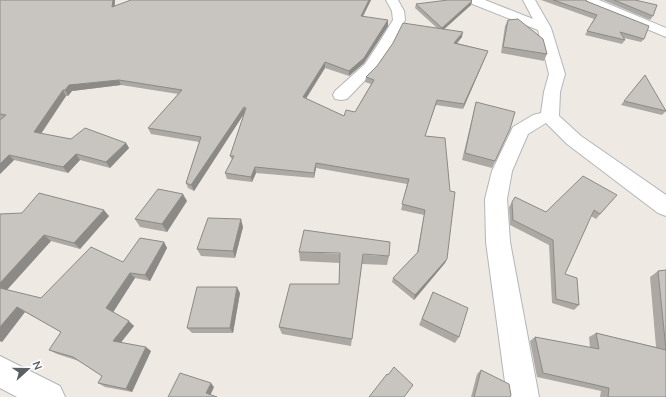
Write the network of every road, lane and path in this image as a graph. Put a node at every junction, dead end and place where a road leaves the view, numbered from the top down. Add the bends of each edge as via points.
1 (392, 0) edge
2 (474, 0) edge
3 (529, 0) edge
4 (589, 0) edge
5 (544, 28) junction
6 (666, 32) edge
7 (341, 95) dead end
8 (550, 116) junction
9 (666, 207) edge
10 (0, 370) edge
11 (49, 397) edge
12 (523, 397) edge

1 - 7 street via 398,11 399,20 370,67
2 - 5 street
3 - 5 street
4 - 6 street
5 - 8 street via 557,74
8 - 9 street via 574,140
8 - 12 street via 539,119 520,131 502,171 496,199 498,242
10 - 11 street

